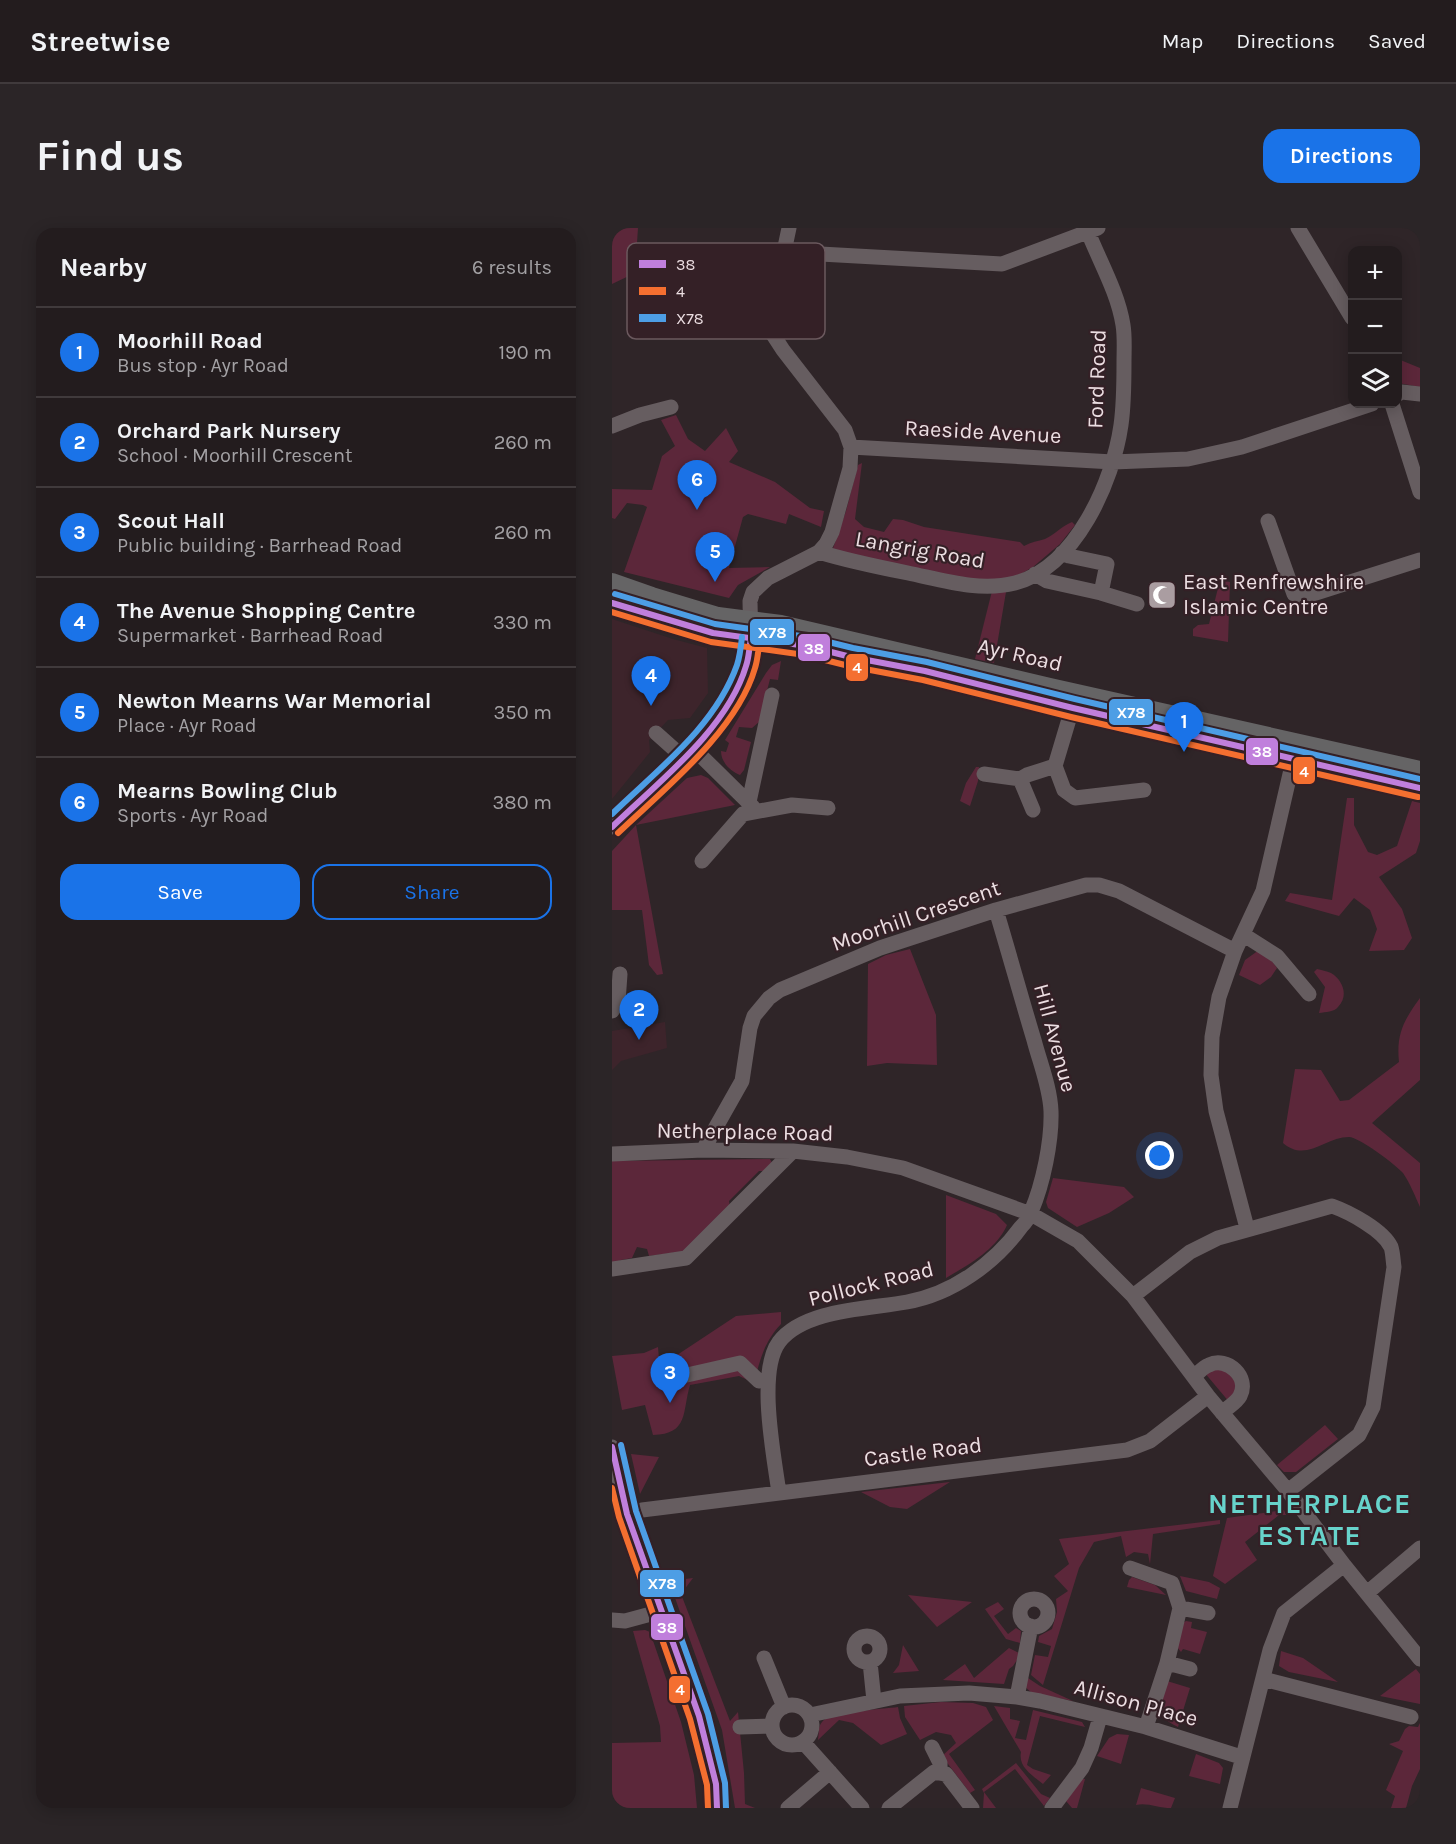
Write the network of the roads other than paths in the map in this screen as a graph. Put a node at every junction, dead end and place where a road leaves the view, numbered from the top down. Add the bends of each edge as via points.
1 (789, 228) edge
2 (1298, 228) edge
3 (1093, 230) edge
4 (786, 243) edge
5 (825, 254) edge
6 (1348, 310) edge
7 (776, 339) edge
8 (1402, 392) edge
9 (1420, 394) edge
10 (671, 407) dead end
11 (1359, 408) edge
12 (1393, 408) edge
13 (612, 426) edge
14 (851, 447) junction
15 (1113, 462) junction
16 (1417, 473) edge
17 (1420, 492) edge
18 (1268, 521) dead end
19 (819, 552) junction
20 (1062, 553) junction
21 (1420, 560) edge
22 (1035, 574) junction
23 (612, 582) edge
24 (1101, 593) junction
25 (612, 603) edge
26 (1137, 604) dead end
27 (750, 619) junction
28 (751, 639) junction
29 (772, 694) dead end
30 (1075, 701) junction
31 (656, 733) dead end
32 (1295, 750) junction
33 (689, 753) junction
34 (1055, 766) junction
35 (1420, 770) edge
36 (984, 774) dead end
37 (1020, 779) junction
38 (1420, 788) edge
39 (1144, 790) dead end
40 (753, 806) junction
41 (828, 808) dead end
42 (1033, 810) dead end
43 (612, 827) edge
44 (702, 861) dead end
45 (996, 910) junction
46 (1244, 935) junction
47 (1235, 951) junction
48 (620, 974) dead end
49 (1309, 994) dead end
50 (612, 1011) edge
51 (703, 1150) junction
52 (793, 1151) junction
53 (612, 1154) edge
54 (1031, 1214) junction
55 (1247, 1228) junction
56 (612, 1269) edge
57 (1132, 1296) junction
58 (687, 1375) dead end
59 (1194, 1377) junction
60 (768, 1379) junction
61 (1208, 1396) junction
62 (1222, 1413) junction
63 (612, 1447) edge
64 (1288, 1491) junction
65 (779, 1493) junction
66 (627, 1514) junction
67 (1420, 1548) edge
68 (1344, 1565) junction
69 (1130, 1568) dead end
70 (1367, 1593) junction
71 (1180, 1608) junction
72 (662, 1611) junction
73 (1208, 1613) dead end
74 (612, 1620) edge
75 (1031, 1626) dead end
76 (764, 1658) dead end
77 (1420, 1659) edge
78 (870, 1662) dead end
79 (1167, 1663) junction
80 (1190, 1669) dead end
81 (1263, 1679) junction
82 (1017, 1697) junction
83 (874, 1701) junction
84 (784, 1707) junction
85 (810, 1715) junction
86 (1100, 1717) junction
87 (1411, 1717) dead end
88 (772, 1726) junction
89 (740, 1727) dead end
90 (1146, 1727) junction
91 (803, 1742) junction
92 (932, 1748) dead end
93 (1241, 1757) junction
94 (830, 1772) junction
95 (940, 1773) junction
96 (717, 1808) edge
97 (788, 1808) edge
98 (862, 1808) edge
99 (889, 1808) edge
100 (972, 1808) edge
101 (1052, 1808) edge
102 (1230, 1808) edge

1 - 4 street
2 - 6 street
3 - 5 street via 1002,264
3 - 15 street, Ford Road via 1123,326 1124,395
7 - 14 street via 844,430
8 - 9 street
10 - 13 street
11 - 15 street via 1215,454
12 - 16 street
14 - 15 street, Raeside Avenue
14 - 19 street via 850,468 832,532
15 - 20 street, Langrig Road via 1095,507
16 - 17 street
18 - 21 street via 1294,594 1300,598
19 - 22 street, Langrig Road via 969,586 1016,583
19 - 27 street via 758,585 750,600
20 - 22 street, Langrig Road
20 - 24 street via 1107,564
22 - 24 street via 1047,581
23 - 27 main road, Ayr Road via 718,616
24 - 26 street
25 - 28 main road, Ayr Road via 713,633
27 - 28 street
27 - 30 main road, Ayr Road
28 - 30 main road, Ayr Road via 807,646
28 - 33 street via 748,662 734,695
29 - 40 street
30 - 32 main road, Ayr Road
30 - 34 street
31 - 33 street
32 - 35 main road, Ayr Road
32 - 38 main road, Ayr Road
32 - 46 street via 1263,891
33 - 40 street
33 - 43 street
34 - 37 street
34 - 39 street via 1064,790 1075,798
36 - 37 street
37 - 42 street
40 - 41 street
40 - 44 street
45 - 47 street, Moorhill Crescent via 1086,885 1099,885 1119,891
45 - 51 street, Moorhill Crescent via 880,948 769,998 754,1016 750,1028 742,1081
45 - 54 street, Hill Avenue via 1051,1110 1049,1150
46 - 47 street
46 - 49 street via 1277,956
47 - 55 street via 1219,997 1210,1076
48 - 50 street via 618,1002
51 - 52 street, Netherplace Road
51 - 53 street, Netherplace Road
52 - 54 street, Netherplace Road via 903,1168
52 - 56 street via 686,1258
54 - 57 street, Netherplace Road via 1077,1241
54 - 60 street, Pollock Road via 1010,1243 984,1267 943,1291 909,1302 823,1316 795,1328 780,1341 771,1359
55 - 57 street via 1190,1252
55 - 64 street via 1332,1206 1377,1231 1391,1247 1394,1267 1373,1407 1359,1435
57 - 59 street, Netherplace Road
58 - 60 street via 740,1363 759,1381
59 - 61 street, Netherplace Road
59 - 62 street via 1209,1365 1223,1362 1233,1367 1240,1376 1240,1397
60 - 65 street, Pollock Road
61 - 62 street, Netherplace Road
61 - 65 street, Castle Road via 1149,1441 1127,1450
62 - 64 street, Netherplace Road
63 - 66 street
64 - 68 street, Netherplace Road
65 - 66 street, Castle Road
66 - 72 street
67 - 70 street
68 - 70 street, Netherplace Road
68 - 81 street via 1284,1613
69 - 71 street via 1172,1583
70 - 77 street, Netherplace Road
71 - 73 street
71 - 79 street
72 - 74 street via 625,1621
72 - 96 street via 699,1716 716,1784
75 - 82 street
76 - 84 street
78 - 83 street
79 - 80 street
79 - 90 street
81 - 87 street
81 - 93 street
82 - 83 street, Allison Place via 935,1693
82 - 86 street, Allison Place
83 - 85 street, Allison Place
84 - 85 street via 796,1706
84 - 88 street via 775,1714
85 - 91 street via 812,1727
86 - 90 street, Allison Place
86 - 101 street via 1082,1768
88 - 89 street
88 - 91 street via 776,1737 785,1744
90 - 93 street, Allison Place
91 - 94 street
92 - 95 street via 940,1763
93 - 102 street
94 - 97 street
94 - 98 street
95 - 99 street via 934,1772
95 - 100 street via 946,1774

